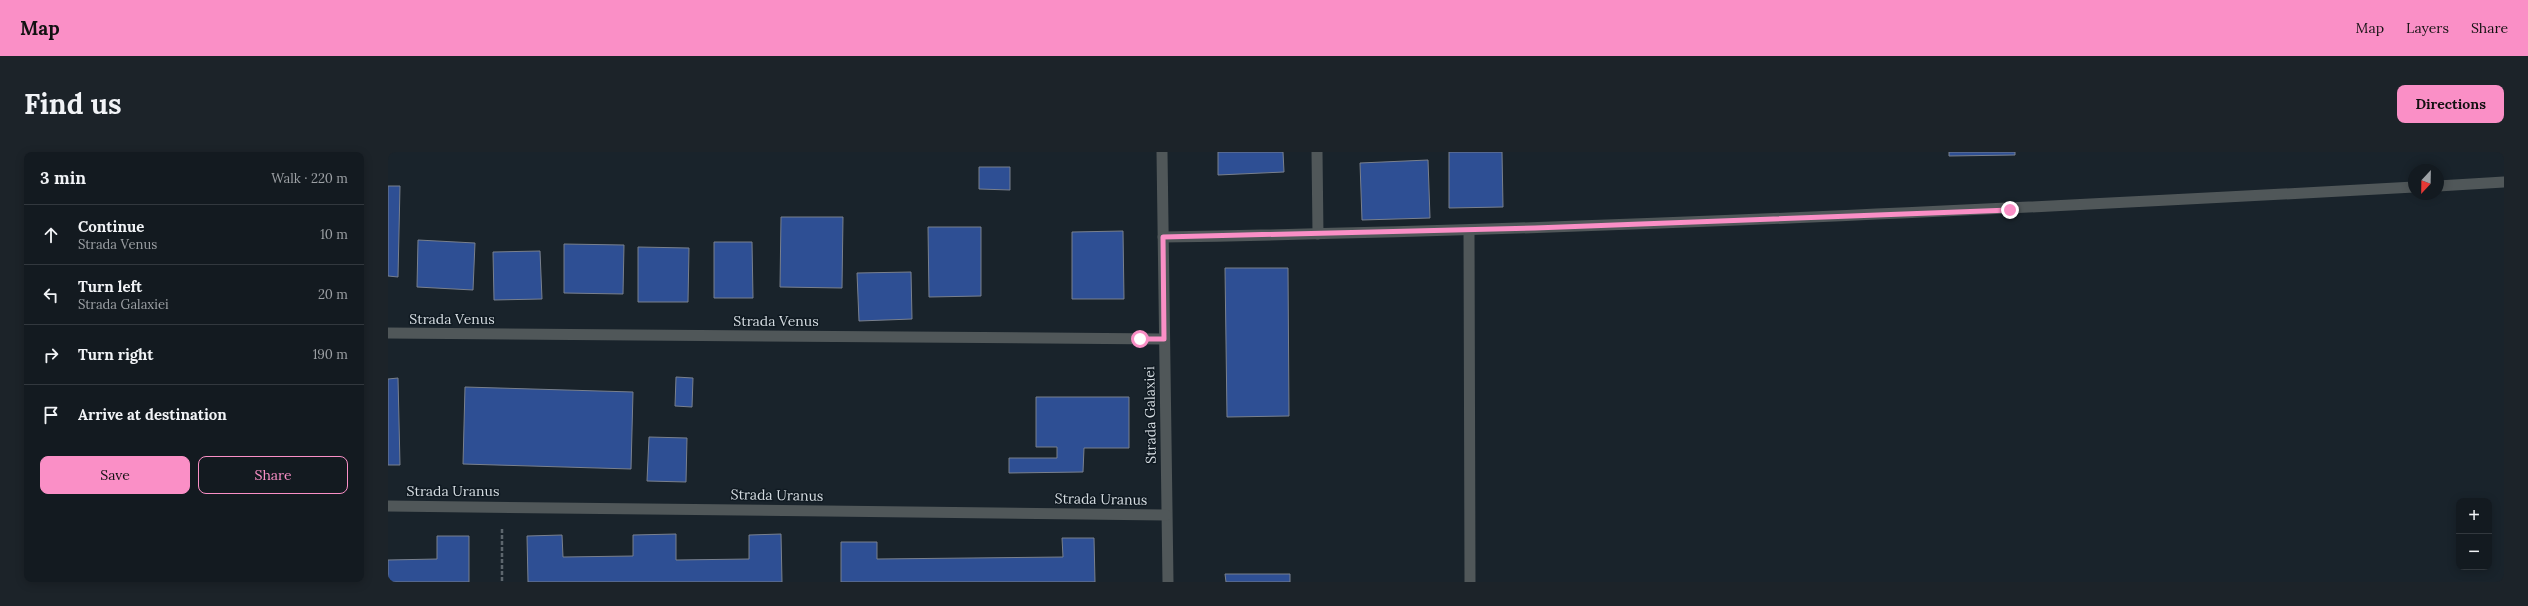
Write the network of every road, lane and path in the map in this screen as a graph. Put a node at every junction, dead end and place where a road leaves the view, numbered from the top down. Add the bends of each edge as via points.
1 (1162, 152) edge
2 (1317, 152) edge
3 (2504, 182) edge
4 (2444, 186) edge
5 (2408, 187) edge
6 (1469, 230) junction
7 (1318, 234) junction
8 (1163, 237) junction
9 (388, 333) edge
10 (1164, 339) junction
11 (388, 506) edge
12 (502, 506) junction
13 (1166, 514) junction
14 (502, 582) edge
15 (1168, 582) edge
16 (1470, 582) edge

1 - 8 street, Strada Galaxiei
2 - 7 street
3 - 4 street
5 - 6 street via 2010,210
6 - 7 street
6 - 16 street
7 - 8 street
8 - 10 street, Strada Galaxiei
9 - 10 street, Strada Venus
10 - 13 street, Strada Galaxiei
11 - 12 street, Strada Uranus
12 - 13 street, Strada Uranus
12 - 14 path
13 - 15 street, Strada Galaxiei

